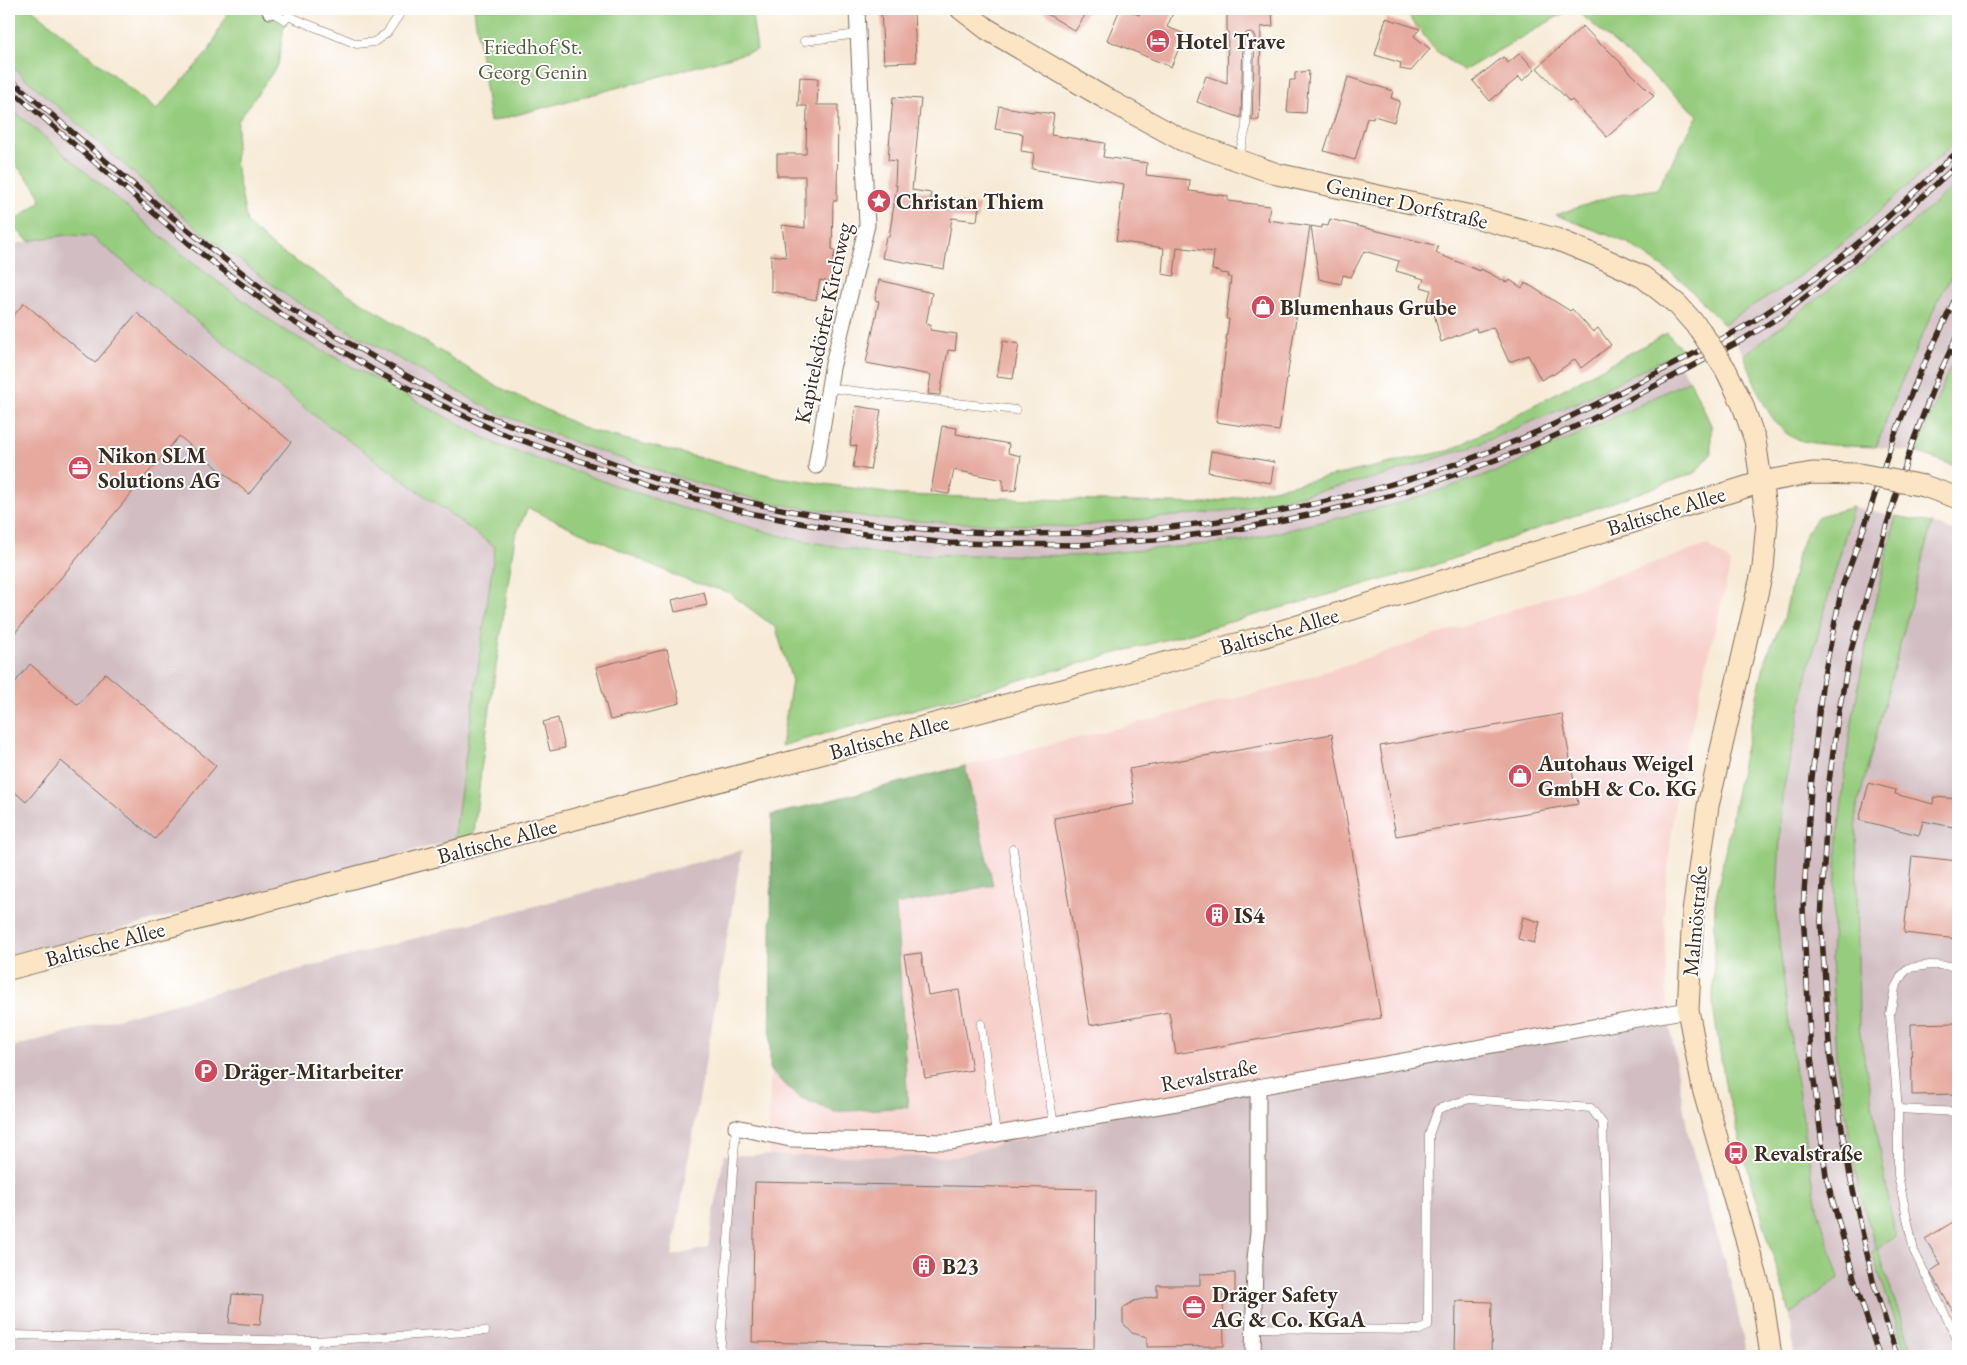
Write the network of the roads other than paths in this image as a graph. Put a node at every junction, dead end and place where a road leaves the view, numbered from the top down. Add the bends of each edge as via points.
1 (403, 9) edge
2 (857, 9) edge
3 (961, 9) edge
4 (270, 10) edge
5 (858, 34) junction
6 (1248, 38) dead end
7 (804, 41) dead end
8 (1237, 160) junction
9 (829, 388) junction
10 (1016, 410) dead end
11 (816, 466) dead end
12 (1762, 482) junction
13 (1958, 498) edge
14 (1013, 849) dead end
15 (14, 966) edge
16 (1958, 966) edge
17 (1688, 1010) junction
18 (981, 1024) dead end
19 (1258, 1087) junction
20 (1898, 1109) junction
21 (1958, 1112) edge
22 (1054, 1124) junction
23 (736, 1127) joint
24 (996, 1134) junction
25 (1253, 1328) junction
26 (485, 1331) dead end
27 (9, 1335) edge
28 (314, 1341) junction
29 (1958, 1341) edge
30 (313, 1356) edge
31 (720, 1356) edge
32 (1253, 1356) edge
33 (1606, 1356) edge
34 (1771, 1356) edge

1 - 4 lane via 387,33 374,42 357,44 288,16 285,20
2 - 5 street, Kapitelsdörfer Kirchweg
3 - 8 main road, Geniner Dorfstraße via 987,29 1103,97 1182,140
5 - 7 lane
5 - 9 street, Kapitelsdörfer Kirchweg via 867,225
6 - 8 lane via 1246,128
8 - 12 main road, Geniner Dorfstraße, bridge via 1277,174 1471,216 1556,239 1643,277 1678,304 1726,370 1755,440
9 - 10 lane
9 - 11 street, Kapitelsdörfer Kirchweg
12 - 13 main road, Baltische Allee, bridge via 1812,473 1859,474 1924,486
12 - 15 main road, Baltische Allee via 1259,638
12 - 17 main road, Malmöstraße via 1767,521 1763,568 1708,806 1693,912
14 - 22 lane
16 - 20 lane via 1909,968 1895,988 1890,1014
17 - 19 street, Revalstraße
17 - 34 main road, Malmöstraße via 1703,1089 1762,1295
18 - 24 lane
19 - 22 street, Revalstraße
19 - 25 street via 1258,1232
20 - 21 lane
20 - 29 lane via 1898,1175 1914,1251
22 - 24 street, Revalstraße
23 - 24 street, Revalstraße via 790,1139 950,1142
23 - 31 lane
25 - 32 street
25 - 33 lane via 1419,1330 1428,1326 1429,1135 1438,1110 1468,1099 1591,1108 1603,1124
26 - 28 lane
27 - 28 lane
28 - 30 lane

